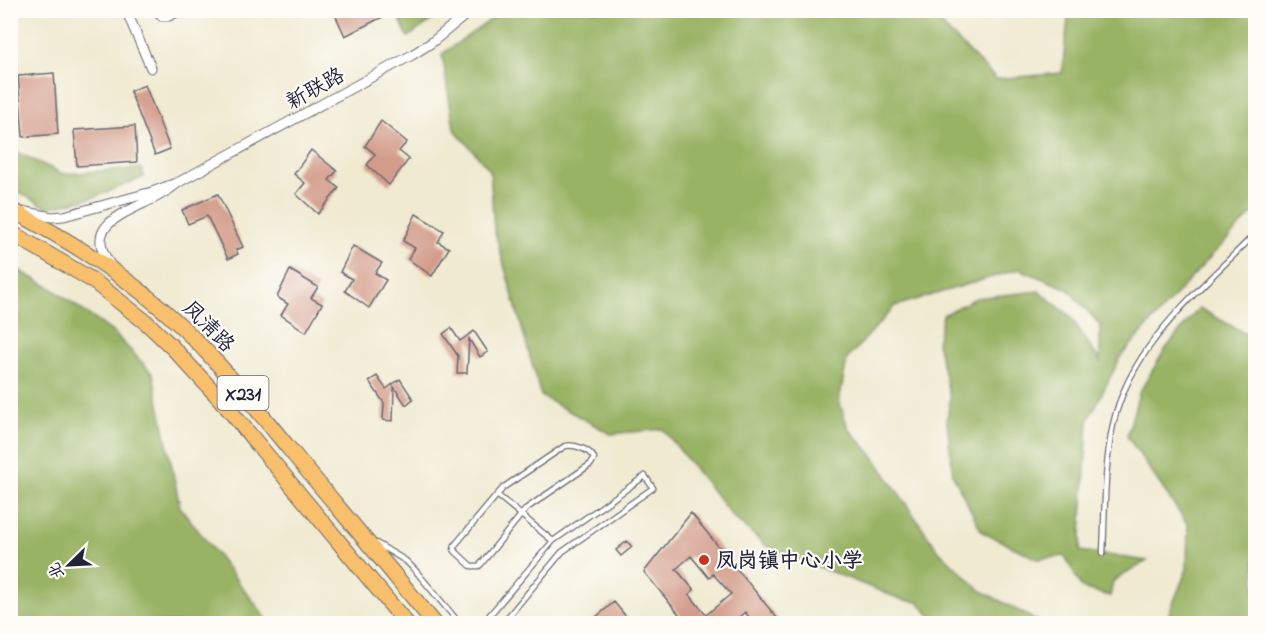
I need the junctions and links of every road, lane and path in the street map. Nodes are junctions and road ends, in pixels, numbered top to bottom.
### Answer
1 (126, 10) edge
2 (154, 10) edge
3 (185, 10) edge
4 (476, 10) edge
5 (463, 13) edge
6 (151, 68) dead end
7 (179, 182) junction
8 (11, 209) edge
9 (10, 232) edge
10 (1256, 233) edge
11 (117, 273) junction
12 (497, 495) junction
13 (521, 515) junction
14 (360, 533) junction
15 (553, 541) junction
16 (1103, 553) dead end
17 (351, 556) junction
18 (398, 624) edge
19 (407, 624) edge
20 (435, 624) edge
21 (460, 624) edge
22 (482, 624) edge
23 (502, 624) edge

1 - 6 street
2 - 3 lane
4 - 5 street, 新联路
5 - 7 street, 新联路
7 - 8 street, 新联路
7 - 11 street, 新联路
8 - 11 main road, 凤清路 / X231
9 - 17 main road, 凤清路 / X231
10 - 16 lane
11 - 14 main road, 凤清路 / X231
12 - 13 lane
12 - 13 lane
12 - 13 lane
13 - 15 lane
14 - 20 main road, 凤清路 / X231
14 - 21 lane
15 - 22 lane
15 - 23 lane
17 - 18 lane
17 - 19 main road, 凤清路 / X231

